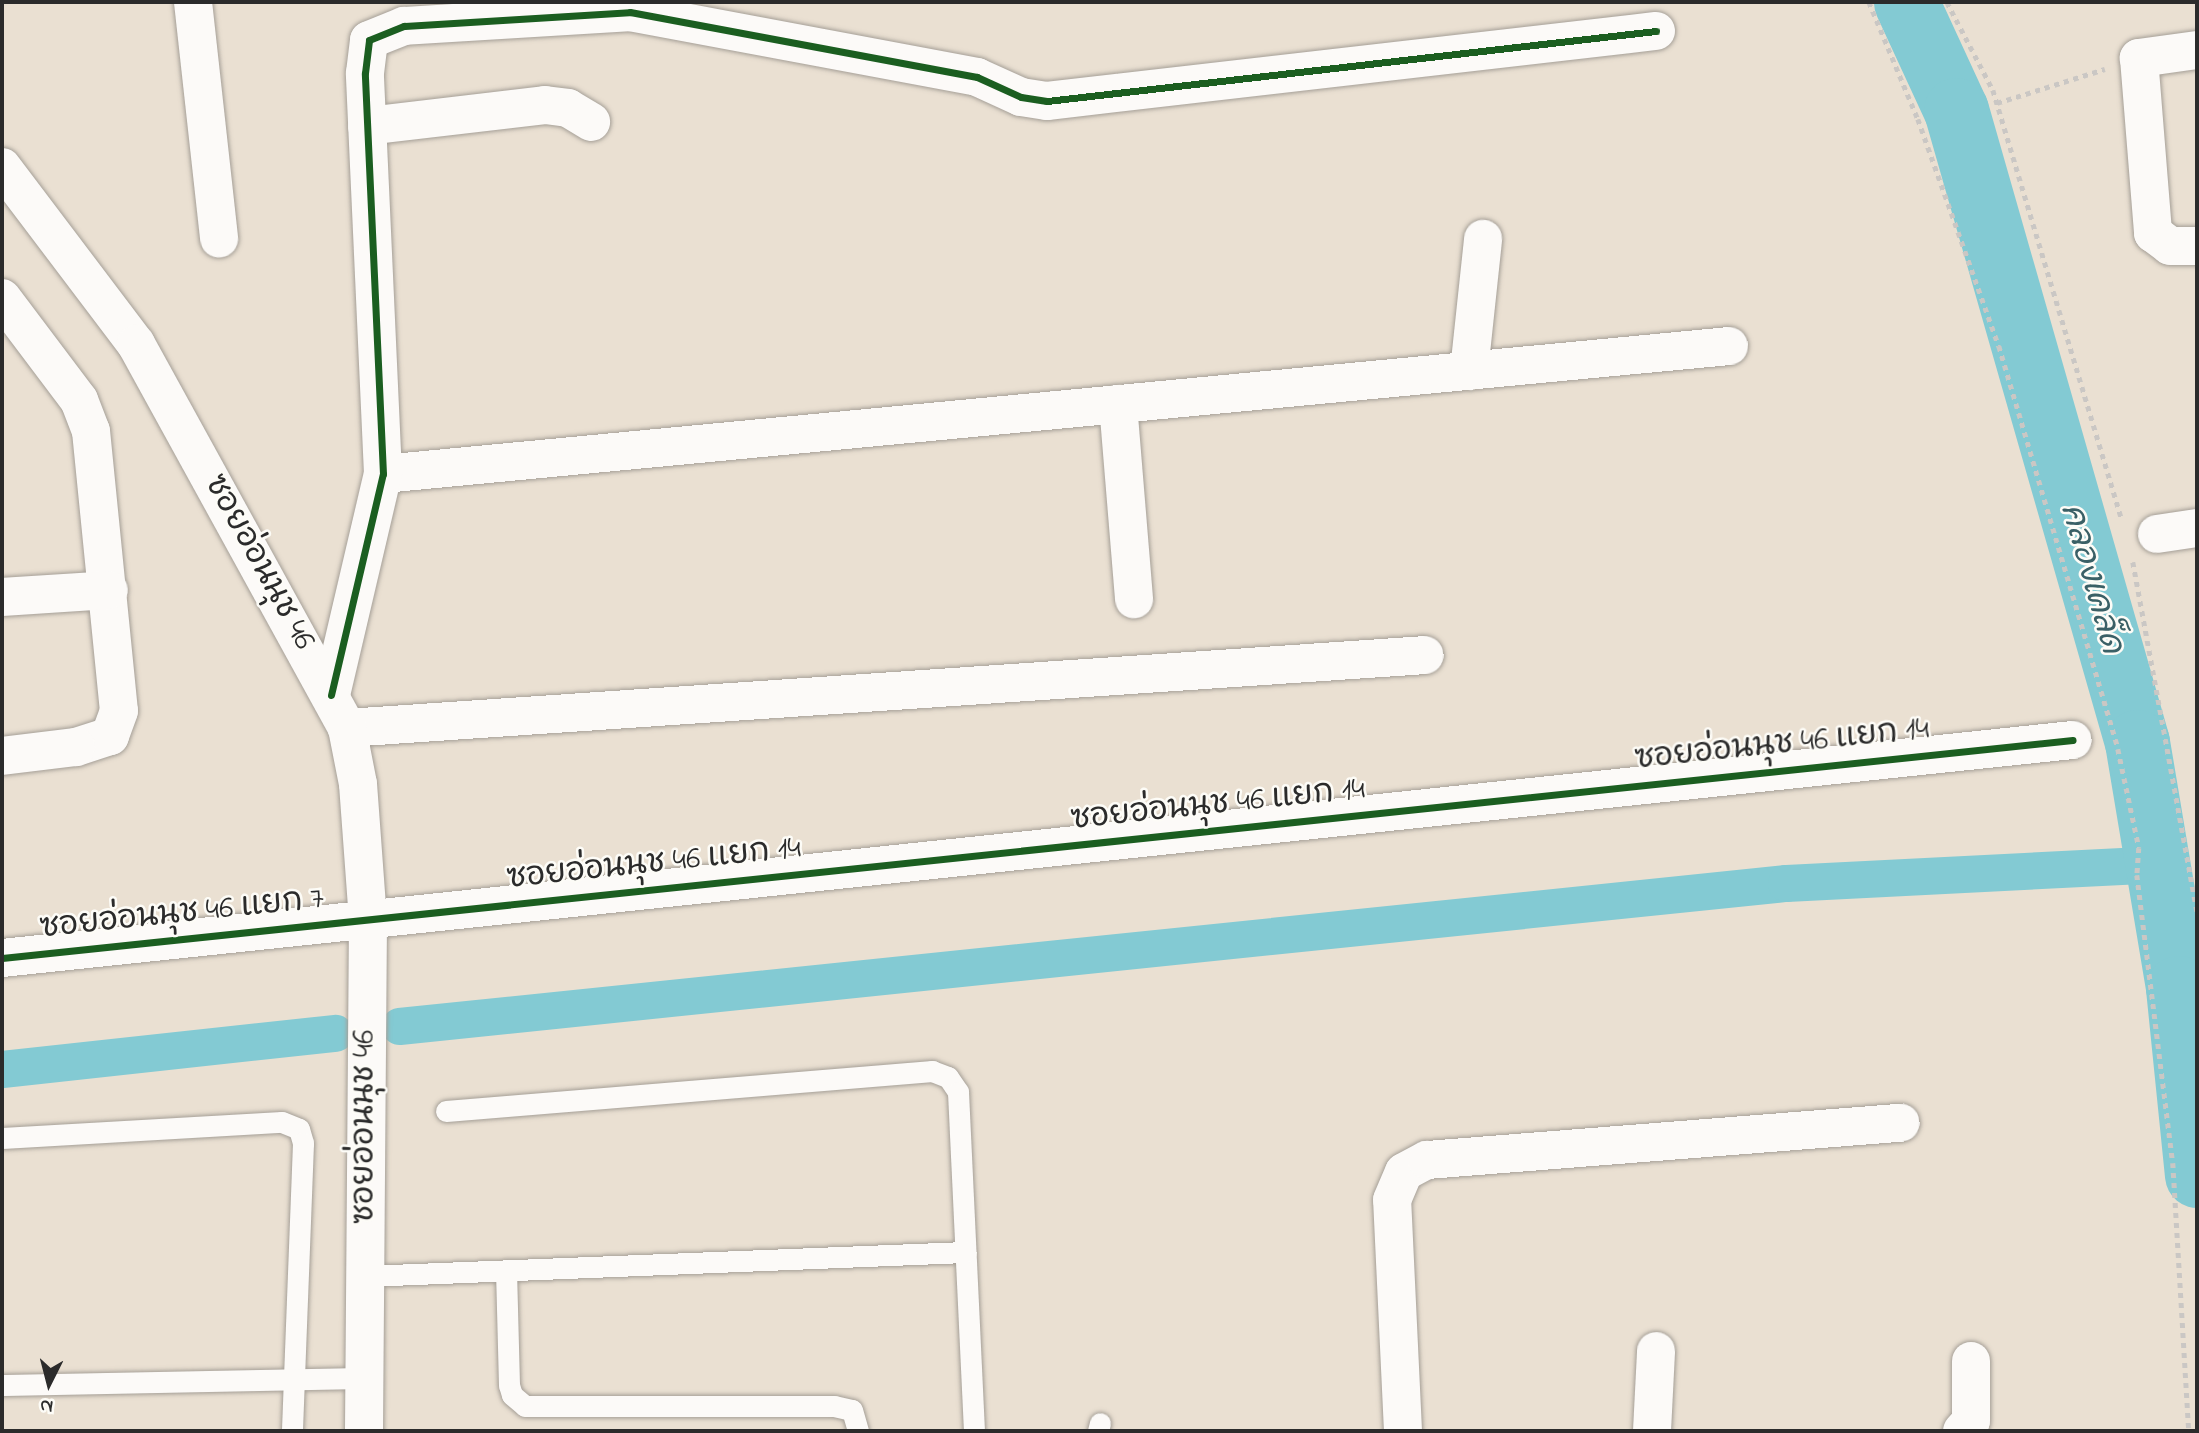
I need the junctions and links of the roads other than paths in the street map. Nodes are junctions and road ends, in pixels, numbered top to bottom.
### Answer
1 (193, 2) edge
2 (1657, 31) dead end
3 (2197, 50) edge
4 (591, 121) dead end
5 (367, 126) junction
6 (4, 175) edge
7 (219, 239) dead end
8 (1483, 239) dead end
9 (2197, 246) edge
10 (2, 299) edge
11 (1729, 346) dead end
12 (1469, 371) junction
13 (1118, 404) junction
14 (383, 474) junction
15 (2197, 528) edge
16 (2138, 539) road end
17 (108, 590) junction
18 (2, 597) edge
19 (1134, 599) dead end
20 (1425, 655) dead end
21 (339, 711) junction
22 (2073, 740) dead end
23 (2, 756) edge
24 (368, 920) junction
25 (2, 958) edge
26 (446, 1111) dead end
27 (1900, 1123) dead end
28 (2, 1138) edge
29 (966, 1252) junction
30 (506, 1270) junction
31 (365, 1276) junction
32 (1656, 1351) dead end
33 (1971, 1361) dead end
34 (364, 1378) junction
35 (291, 1379) junction
36 (2, 1385) edge
37 (292, 1431) edge
38 (364, 1431) edge
39 (858, 1431) edge
40 (974, 1431) edge
41 (1403, 1431) edge
42 (1652, 1431) edge
43 (1962, 1431) edge

1 - 7 street
2 - 5 street
3 - 9 street
4 - 5 street
5 - 14 street
6 - 21 street, ซอยอ่อนนุช 46
8 - 12 street
10 - 17 street
11 - 12 street
12 - 13 street
13 - 14 street
13 - 19 street
14 - 21 street
15 - 16 street
17 - 18 street
17 - 23 street
20 - 21 street
21 - 24 street, ซอยอ่อนนุช 46
22 - 24 street, ซอยอ่อนนุช 46 แยก 14
24 - 25 street, ซอยอ่อนนุช 46 แยก 7
24 - 31 street, ซอยอ่อนนุช 46
26 - 29 lane
27 - 41 street
28 - 35 lane
29 - 30 lane
29 - 40 lane
30 - 31 lane
30 - 39 lane
31 - 34 street, ซอยอ่อนนุช 46
32 - 42 street
33 - 43 street
34 - 35 lane
34 - 38 street, ซอยอ่อนนุช 46
35 - 36 lane
35 - 37 lane

